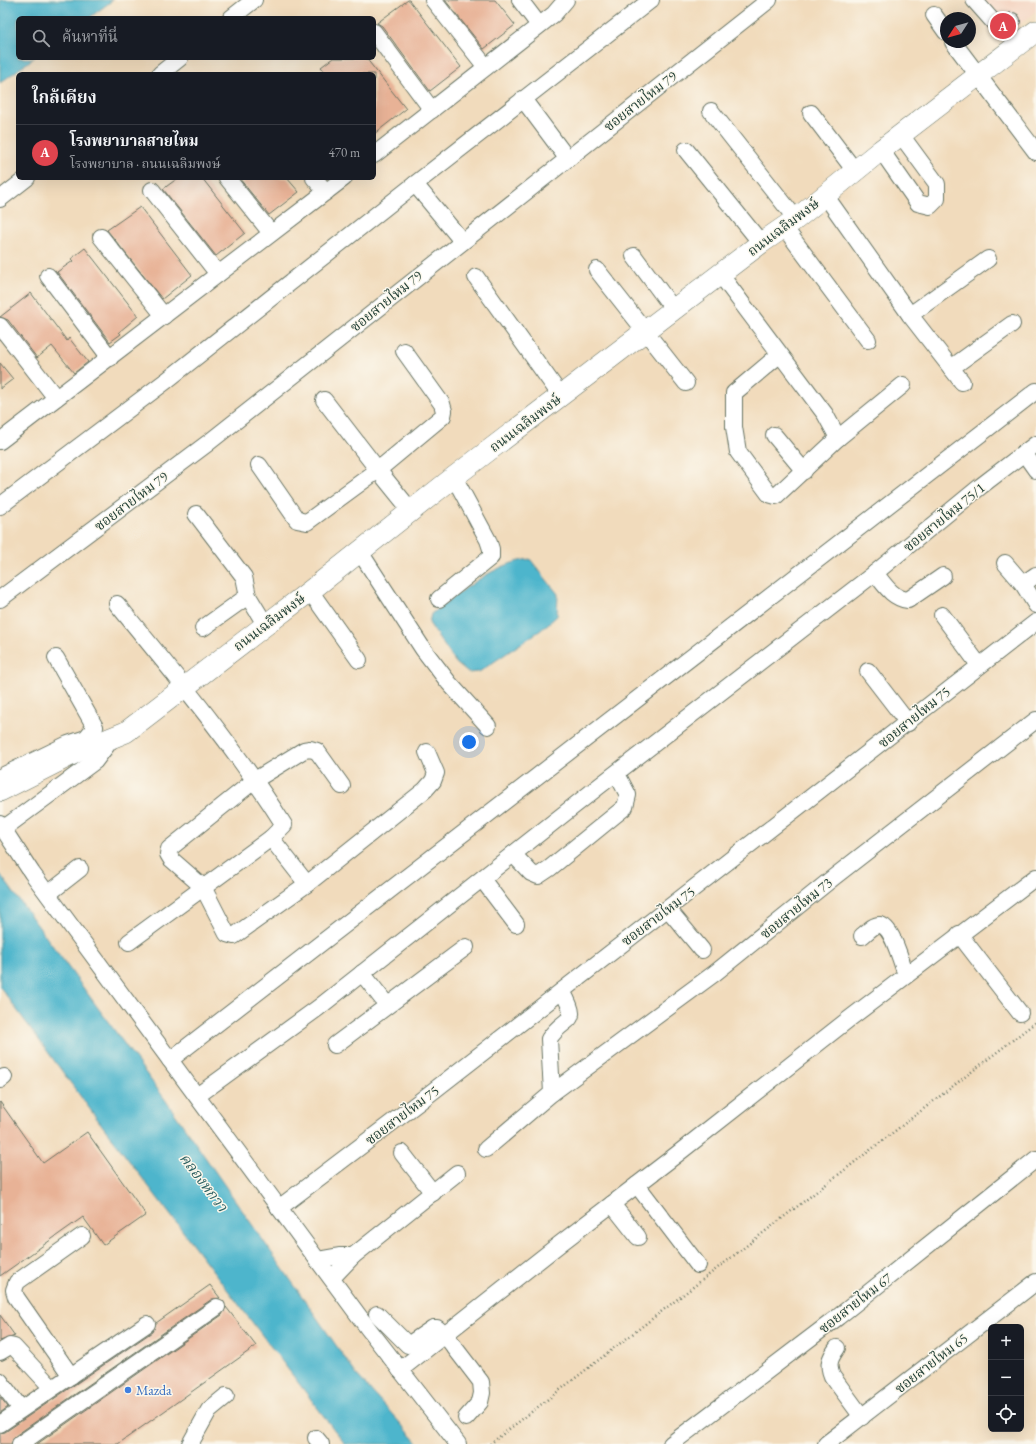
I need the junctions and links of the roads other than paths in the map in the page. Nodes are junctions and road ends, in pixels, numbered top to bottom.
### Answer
1 (254, 0) edge
2 (434, 0) edge
3 (520, 0) edge
4 (566, 0) edge
5 (651, 0) edge
6 (769, 0) edge
7 (974, 0) edge
8 (934, 15) dead end
9 (234, 16) edge
10 (1012, 21) dead end
11 (940, 24) edge
12 (539, 25) junction
13 (1036, 32) edge
14 (376, 35) edge
15 (958, 48) edge
16 (178, 60) edge
17 (486, 67) junction
18 (162, 72) edge
19 (978, 76) junction
20 (523, 99) junction
21 (432, 110) junction
22 (711, 111) dead end
23 (810, 113) dead end
24 (901, 135) junction
25 (376, 150) edge
26 (686, 150) dead end
27 (881, 150) junction
28 (1036, 152) edge
29 (567, 158) junction
30 (855, 171) junction
31 (24, 180) edge
32 (229, 180) edge
33 (316, 180) edge
34 (341, 180) edge
35 (415, 184) junction
36 (152, 190) dead end
37 (326, 192) junction
38 (826, 195) junction
39 (0, 199) edge
40 (790, 223) junction
41 (271, 233) junction
42 (101, 237) dead end
43 (462, 241) junction
44 (760, 243) junction
45 (634, 256) dead end
46 (988, 259) dead end
47 (597, 270) dead end
48 (218, 274) junction
49 (720, 274) junction
50 (48, 276) dead end
51 (476, 277) dead end
52 (674, 310) junction
53 (910, 315) junction
54 (164, 316) junction
55 (1012, 324) dead end
56 (0, 326) edge
57 (647, 331) junction
58 (868, 340) dead end
59 (404, 351) dead end
60 (780, 355) junction
61 (110, 358) junction
62 (951, 368) junction
63 (962, 382) dead end
64 (686, 383) dead end
65 (903, 385) dead end
66 (1036, 391) edge
67 (561, 396) junction
68 (56, 398) junction
69 (324, 400) dead end
70 (774, 435) dead end
71 (1, 438) edge
72 (838, 438) junction
73 (1030, 449) edge
74 (259, 465) dead end
75 (378, 470) junction
76 (1036, 470) edge
77 (804, 471) junction
78 (454, 477) junction
79 (0, 506) edge
80 (412, 512) junction
81 (196, 514) dead end
82 (360, 552) junction
83 (1005, 563) dead end
84 (875, 573) junction
85 (1036, 575) edge
86 (943, 576) dead end
87 (1023, 584) junction
88 (310, 591) junction
89 (248, 596) junction
90 (0, 599) edge
91 (439, 599) dead end
92 (117, 604) dead end
93 (1036, 605) edge
94 (942, 615) dead end
95 (1036, 622) edge
96 (265, 624) junction
97 (203, 628) dead end
98 (56, 658) dead end
99 (359, 660) dead end
100 (979, 665) junction
101 (868, 671) dead end
102 (185, 687) junction
103 (1036, 720) edge
104 (908, 723) junction
105 (488, 726) dead end
106 (120, 735) junction
107 (86, 738) junction
108 (426, 752) dead end
109 (617, 774) junction
110 (0, 777) edge
111 (256, 780) junction
112 (342, 786) dead end
113 (0, 791) edge
114 (2, 826) edge
115 (271, 838) junction
116 (513, 854) junction
117 (80, 869) dead end
118 (1036, 877) edge
119 (482, 879) junction
120 (307, 884) junction
121 (203, 887) junction
122 (48, 894) junction
123 (668, 909) junction
124 (516, 924) dead end
125 (959, 934) junction
126 (862, 936) dead end
127 (129, 942) dead end
128 (466, 947) dead end
129 (702, 950) dead end
130 (362, 973) junction
131 (906, 974) junction
132 (562, 991) junction
133 (387, 1005) junction
134 (1020, 1013) dead end
135 (335, 1045) dead end
136 (170, 1060) junction
137 (552, 1093) junction
138 (197, 1096) junction
139 (486, 1149) dead end
140 (402, 1153) dead end
141 (1036, 1160) edge
142 (457, 1173) dead end
143 (637, 1185) junction
144 (432, 1193) junction
145 (612, 1204) junction
146 (279, 1208) junction
147 (82, 1236) dead end
148 (638, 1237) dead end
149 (353, 1256) junction
150 (317, 1260) junction
151 (698, 1265) dead end
152 (332, 1278) junction
153 (1036, 1282) edge
154 (217, 1307) dead end
155 (377, 1314) dead end
156 (147, 1324) dead end
157 (445, 1335) junction
158 (838, 1348) dead end
159 (0, 1352) edge
160 (400, 1370) junction
161 (71, 1376) junction
162 (0, 1381) edge
163 (52, 1388) junction
164 (226, 1396) dead end
165 (21, 1409) junction
166 (862, 1416) junction
167 (466, 1418) dead end
168 (0, 1424) edge
169 (20, 1444) edge
170 (190, 1444) edge
171 (458, 1444) edge
172 (671, 1444) edge
173 (826, 1444) edge

1 - 9 street
2 - 17 street
3 - 12 street
4 - 12 street
5 - 20 street
6 - 29 street, ซอยสายไหม 79
7 - 10 street
8 - 11 street
12 - 17 street
13 - 19 main road, ถนนเฉลิมพงษ์
14 - 21 street
15 - 19 street
16 - 18 street
17 - 21 street
19 - 24 main road, ถนนเฉลิมพงษ์
19 - 28 street
20 - 29 street
20 - 35 street
21 - 25 street
22 - 40 street
23 - 30 street
24 - 27 main road, ถนนเฉลิมพงษ์
24 - 27 street
26 - 44 street
27 - 30 main road, ถนนเฉลิมพงษ์
29 - 43 street, ซอยสายไหม 79
30 - 38 main road, ถนนเฉลิมพงษ์
31 - 39 street
32 - 41 street
33 - 37 street
34 - 37 street
35 - 43 street
35 - 79 street
36 - 48 street
37 - 41 street
38 - 40 main road, ถนนเฉลิมพงษ์
38 - 53 street
40 - 44 main road, ถนนเฉลิมพงษ์
40 - 58 street
41 - 48 street
42 - 54 street
43 - 90 street, ซอยสายไหม 79
44 - 49 main road, ถนนเฉลิมพงษ์
45 - 52 street
46 - 53 street
47 - 57 street
48 - 54 street
49 - 52 main road, ถนนเฉลิมพงษ์
49 - 60 street
50 - 61 street
51 - 67 street
52 - 57 main road, ถนนเฉลิมพงษ์
53 - 62 street
54 - 61 street
55 - 62 street
56 - 68 street
57 - 64 street
57 - 67 main road, ถนนเฉลิมพงษ์
59 - 75 street
60 - 72 street
60 - 77 street
61 - 68 street
62 - 63 street
65 - 72 street
66 - 136 street
67 - 78 main road, ถนนเฉลิมพงษ์
68 - 71 street
69 - 75 street
70 - 77 street
72 - 77 street
73 - 76 street
73 - 84 street, ซอยสายไหม 75/1
74 - 75 street
75 - 80 street
78 - 80 main road, ถนนเฉลิมพงษ์
78 - 91 street
80 - 82 main road, ถนนเฉลิมพงษ์
81 - 89 street
82 - 88 main road, ถนนเฉลิมพงษ์
82 - 105 street
83 - 87 street
84 - 86 street
84 - 109 street, ซอยสายไหม 75/1
85 - 87 street
87 - 93 street
88 - 96 main road, ถนนเฉลิมพงษ์
88 - 99 street
89 - 96 street
89 - 97 street
92 - 102 street
94 - 100 street
95 - 100 street, ซอยสายไหม 75
96 - 102 main road, ถนนเฉลิมพงษ์
98 - 107 street
100 - 104 street, ซอยสายไหม 75
101 - 104 street
102 - 106 main road, ถนนเฉลิมพงษ์
102 - 111 street
103 - 137 street, ซอยสายไหม 73
104 - 123 street, ซอยสายไหม 75
106 - 107 street
106 - 113 main road, ถนนเฉลิมพงษ์
106 - 114 street
107 - 110 street
108 - 120 street
109 - 116 street, ซอยสายไหม 75/1
109 - 116 street
111 - 112 street
111 - 115 street
111 - 121 street
114 - 122 street
115 - 120 street
115 - 121 street
116 - 119 street, ซอยสายไหม 75/1
117 - 122 street
118 - 125 street
119 - 124 street
119 - 130 street, ซอยสายไหม 75/1
120 - 121 street
121 - 127 street
122 - 136 street
123 - 129 street
123 - 132 street, ซอยสายไหม 75
125 - 131 street
125 - 134 street
126 - 131 street
128 - 133 street
130 - 133 street
130 - 138 street, ซอยสายไหม 75/1
131 - 143 street
132 - 137 street
132 - 146 street, ซอยสายไหม 75
133 - 135 street
136 - 138 street
137 - 139 street, ซอยสายไหม 73
138 - 146 street
140 - 144 street
141 - 172 street, ซอยสายไหม 67
142 - 144 street
143 - 145 street
143 - 151 street
144 - 149 street
145 - 148 street
145 - 157 street
146 - 150 street
147 - 161 street
149 - 150 street
149 - 152 street
150 - 152 street
152 - 160 street
153 - 166 street, ซอยสายไหม 65
154 - 169 street
155 - 157 street
156 - 161 street
157 - 160 street
157 - 167 street
158 - 166 street
159 - 163 street
160 - 171 street
161 - 163 street
162 - 165 street
163 - 165 street
164 - 170 street
165 - 168 street
166 - 173 street, ซอยสายไหม 65

